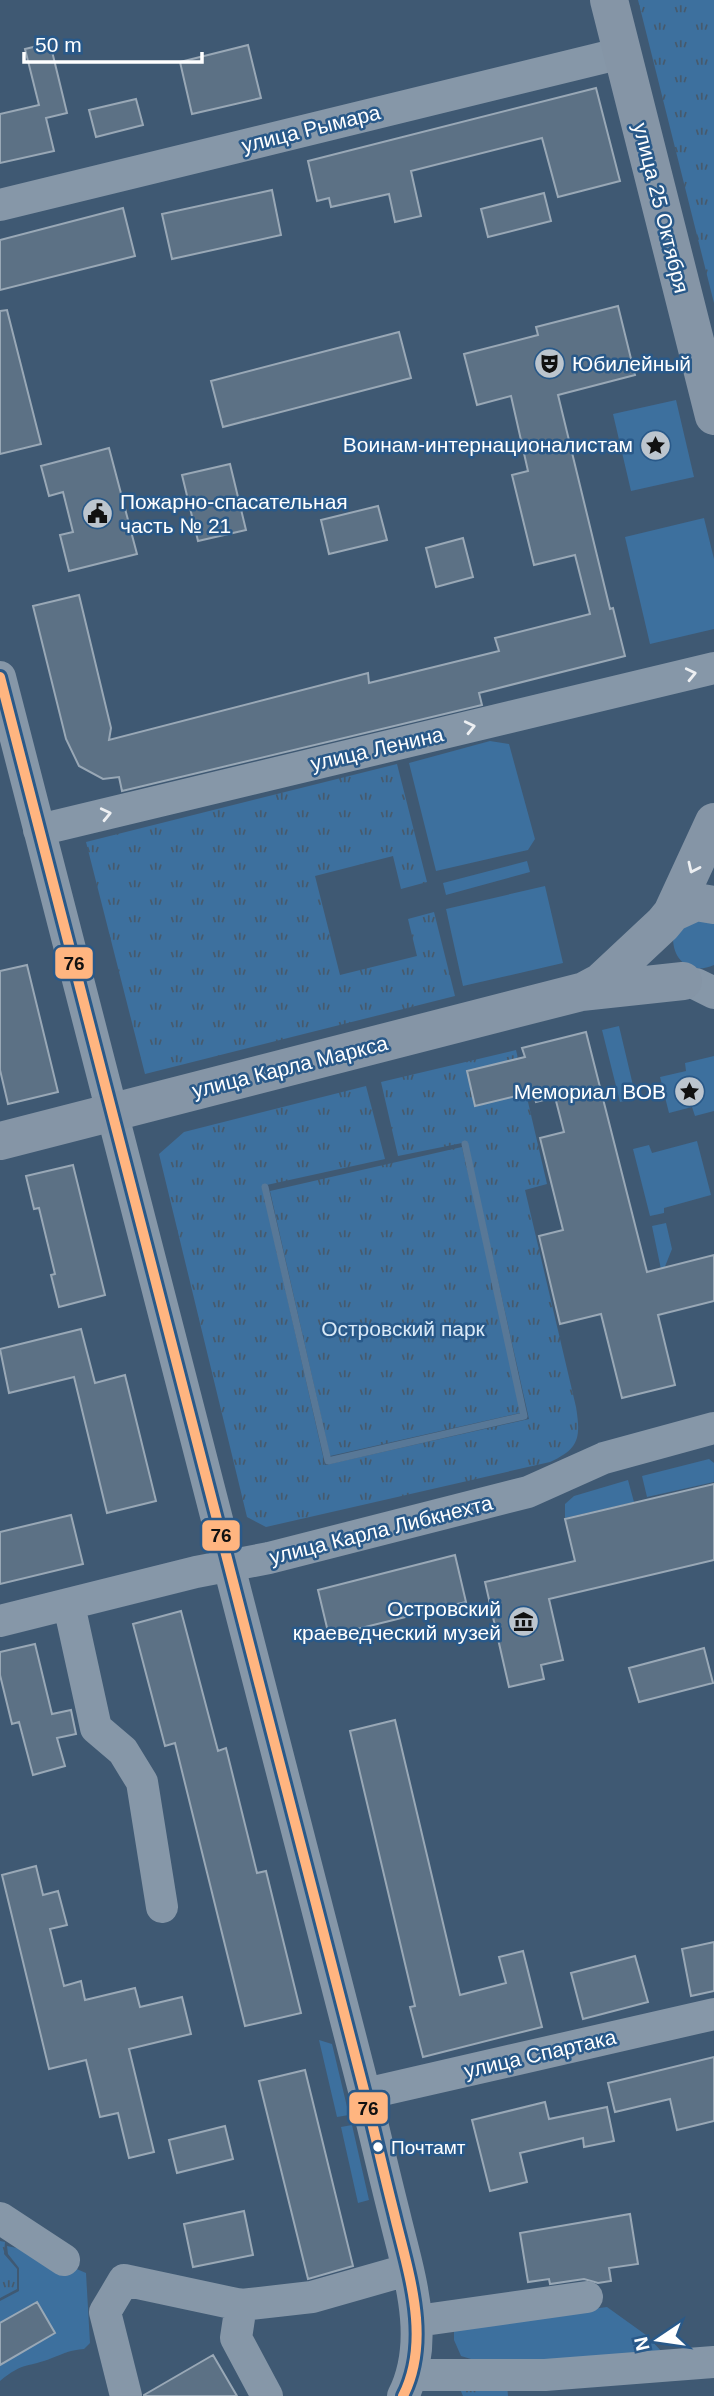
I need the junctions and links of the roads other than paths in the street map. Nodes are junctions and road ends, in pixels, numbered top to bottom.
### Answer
1 (609, 0) edge
2 (622, 53) junction
3 (0, 205) edge
4 (714, 416) edge
5 (714, 668) edge
6 (0, 678) edge
7 (714, 822) edge
8 (40, 830) junction
9 (714, 905) edge
10 (668, 918) junction
11 (702, 985) edge
12 (581, 992) junction
13 (111, 1113) junction
14 (0, 1141) edge
15 (714, 1428) edge
16 (229, 1566) junction
17 (69, 1605) junction
18 (0, 1621) edge
19 (162, 1907) dead end
20 (714, 2014) edge
21 (365, 2094) junction
22 (0, 2218) edge
23 (64, 2260) dead end
24 (407, 2270) junction
25 (587, 2297) dead end
26 (242, 2305) junction
27 (417, 2321) junction
28 (714, 2362) edge
29 (408, 2385) edge
30 (552, 2385) edge
31 (126, 2396) edge
32 (267, 2396) edge

1 - 2 main road, улица 25 Октября
2 - 3 street, улица Рымара
2 - 4 main road, улица 25 Октября
8 -> 5 street, улица Ленина
6 - 8 street
7 -> 10 main road
8 - 13 street
9 - 10 main road
10 - 11 main road
10 - 12 main road
11 - 12 main road
12 - 13 main road, улица Карла Маркса
13 - 14 main road, улица Карла Маркса
13 - 16 street
15 - 16 street, улица Карла Либкнехта
16 - 17 street, улица Карла Либкнехта
16 - 21 street
17 - 18 street, улица Карла Либкнехта
17 - 19 street
20 - 21 street, улица Спартака
21 - 24 street
22 - 23 street
24 - 26 street
24 - 27 street
25 - 27 street
26 - 31 street
26 - 32 street
27 - 29 street
28 - 30 street
29 - 30 street

